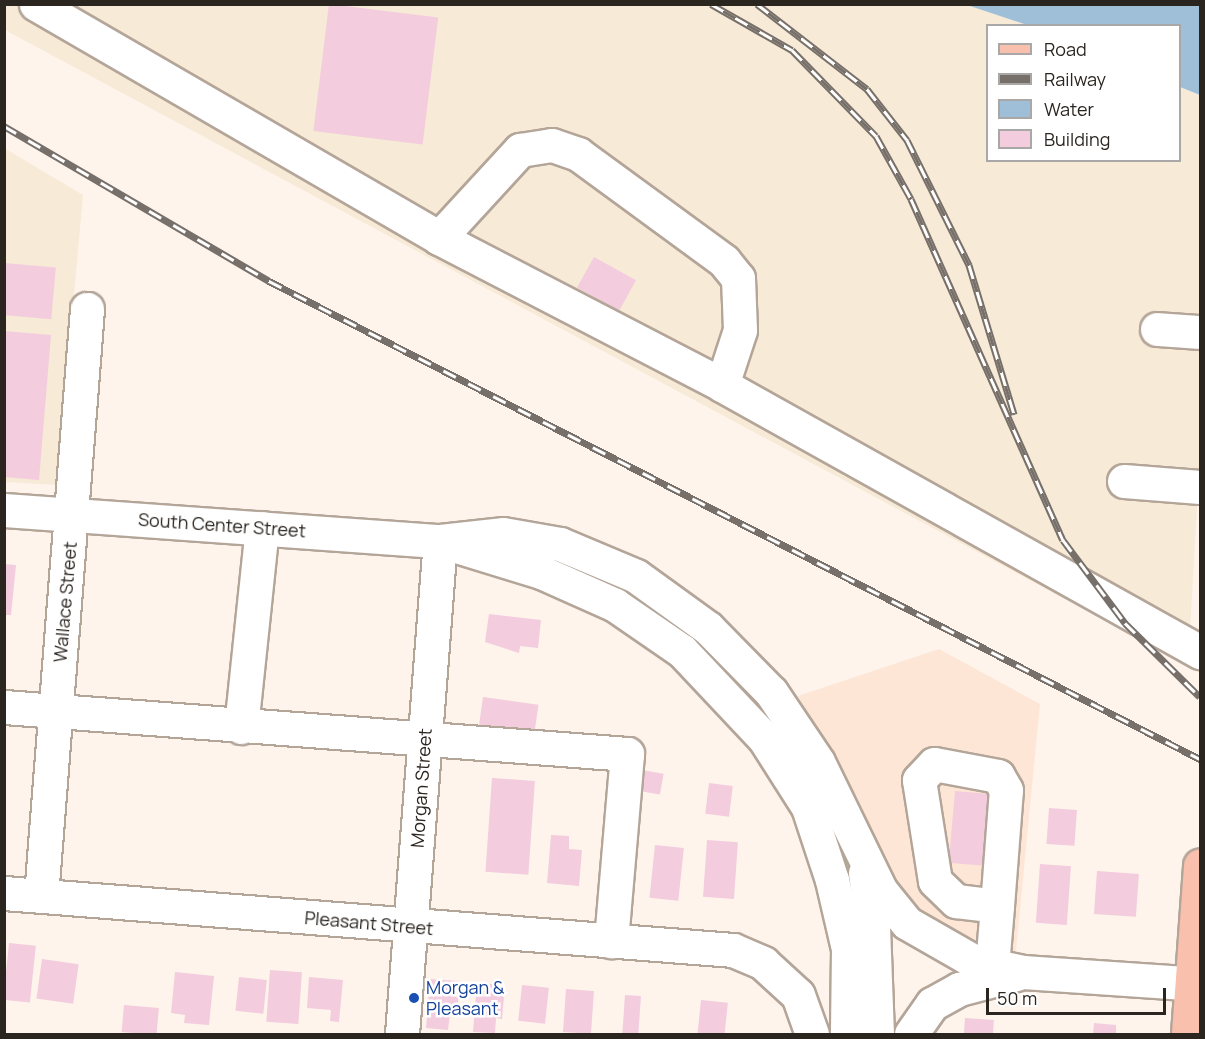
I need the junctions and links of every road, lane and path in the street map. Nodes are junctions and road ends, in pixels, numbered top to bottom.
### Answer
1 (36, 4) edge
2 (439, 238) junction
3 (87, 309) dead end
4 (1157, 328) dead end
5 (1200, 332) edge
6 (722, 385) junction
7 (1124, 481) dead end
8 (1200, 487) edge
9 (4, 510) edge
10 (72, 515) junction
11 (262, 528) junction
12 (440, 541) junction
13 (1200, 652) edge
14 (4, 707) edge
15 (56, 711) junction
16 (241, 727) junction
17 (424, 742) junction
18 (862, 854) junction
19 (1200, 865) edge
20 (4, 892) edge
21 (40, 896) junction
22 (997, 906) dead end
23 (410, 927) junction
24 (611, 941) junction
25 (992, 966) junction
26 (1023, 972) junction
27 (1196, 984) edge
28 (402, 1035) edge
29 (812, 1035) edge
30 (847, 1035) edge
31 (877, 1035) edge
32 (911, 1035) edge
33 (1188, 1035) edge

1 - 2 street
2 - 6 street
2 - 6 street
3 - 10 street, Wallace Street
4 - 5 street
6 - 13 street
7 - 8 street
9 - 10 street, South Center Street
10 - 11 street, South Center Street
10 - 15 street, Wallace Street
11 - 12 street, South Center Street
11 - 16 street
12 - 17 street, Morgan Street
12 - 18 street
12 - 30 street
14 - 15 street
15 - 16 street
15 - 21 street, Wallace Street
16 - 17 street
17 - 23 street, Morgan Street
17 - 24 street
18 - 25 street
18 - 31 street
19 - 27 main road
20 - 21 street, Pleasant Street
21 - 23 street, Pleasant Street
22 - 25 street
23 - 24 street, Pleasant Street
23 - 28 street, Morgan Street
24 - 29 street, Pleasant Street
25 - 26 street
26 - 27 street
26 - 32 street
27 - 33 main road

